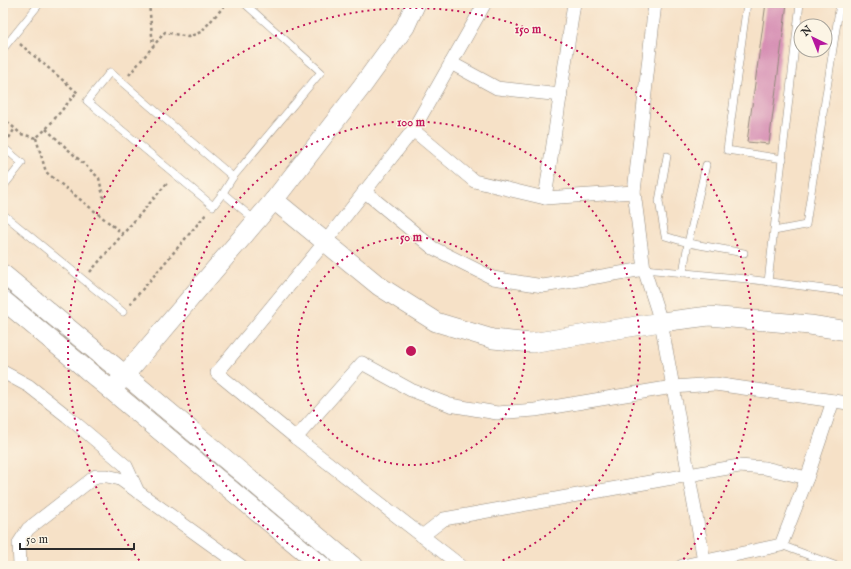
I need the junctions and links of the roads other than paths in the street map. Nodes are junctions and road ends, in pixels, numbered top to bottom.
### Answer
1 (40, 3) edge
2 (244, 3) edge
3 (416, 3) edge
4 (485, 3) edge
5 (574, 3) edge
6 (655, 3) edge
7 (747, 3) edge
8 (800, 3) edge
9 (840, 3) edge
10 (3, 49) edge
11 (451, 63) junction
12 (561, 95) junction
13 (413, 130) junction
14 (3, 147) edge
15 (667, 156) dead end
16 (782, 159) junction
17 (706, 165) dead end
18 (233, 178) junction
19 (3, 187) edge
20 (364, 191) junction
21 (634, 192) junction
22 (224, 193) junction
23 (545, 198) junction
24 (274, 200) junction
25 (3, 214) edge
26 (256, 221) junction
27 (774, 231) junction
28 (325, 242) junction
29 (688, 243) junction
30 (744, 253) dead end
31 (644, 269) junction
32 (684, 273) junction
33 (3, 274) edge
34 (768, 282) junction
35 (848, 292) edge
36 (3, 300) edge
37 (123, 312) road end
38 (661, 322) junction
39 (848, 331) edge
40 (3, 372) edge
41 (125, 375) junction
42 (673, 387) junction
43 (112, 390) junction
44 (833, 401) junction
45 (848, 403) edge
46 (296, 438) junction
47 (689, 475) junction
48 (806, 478) junction
49 (138, 494) junction
50 (422, 536) junction
51 (782, 545) junction
52 (705, 564) edge
53 (20, 566) edge
54 (240, 566) edge
55 (322, 566) edge
56 (353, 566) edge
57 (461, 566) edge
58 (682, 566) edge
59 (837, 566) edge

1 - 10 lane
2 - 18 lane
3 - 24 street
4 - 11 street
5 - 12 street
6 - 21 street
7 - 16 lane
8 - 16 lane
9 - 27 lane
11 - 12 street
11 - 13 street
12 - 23 street
13 - 20 street
13 - 23 street
14 - 19 lane
15 - 29 lane
16 - 27 lane
17 - 29 lane
18 - 22 lane
18 - 22 lane
20 - 28 street
20 - 31 street
21 - 23 street
21 - 31 street
22 - 26 lane
24 - 26 street
24 - 28 street
25 - 37 lane
26 - 41 street
27 - 34 lane
28 - 38 street
28 - 46 street
29 - 30 lane
29 - 32 lane
31 - 32 lane
31 - 38 street
32 - 34 lane
33 - 41 street
34 - 35 lane
36 - 43 street
38 - 39 street
38 - 42 street
40 - 49 street
41 - 43 street
41 - 56 street
42 - 44 street
42 - 46 street
42 - 47 street
43 - 55 street
44 - 45 street
44 - 48 street
46 - 50 street
47 - 48 street
47 - 50 street
47 - 52 street
48 - 51 street
49 - 53 street
49 - 54 street
50 - 57 street
51 - 52 street
51 - 59 lane
52 - 58 street

